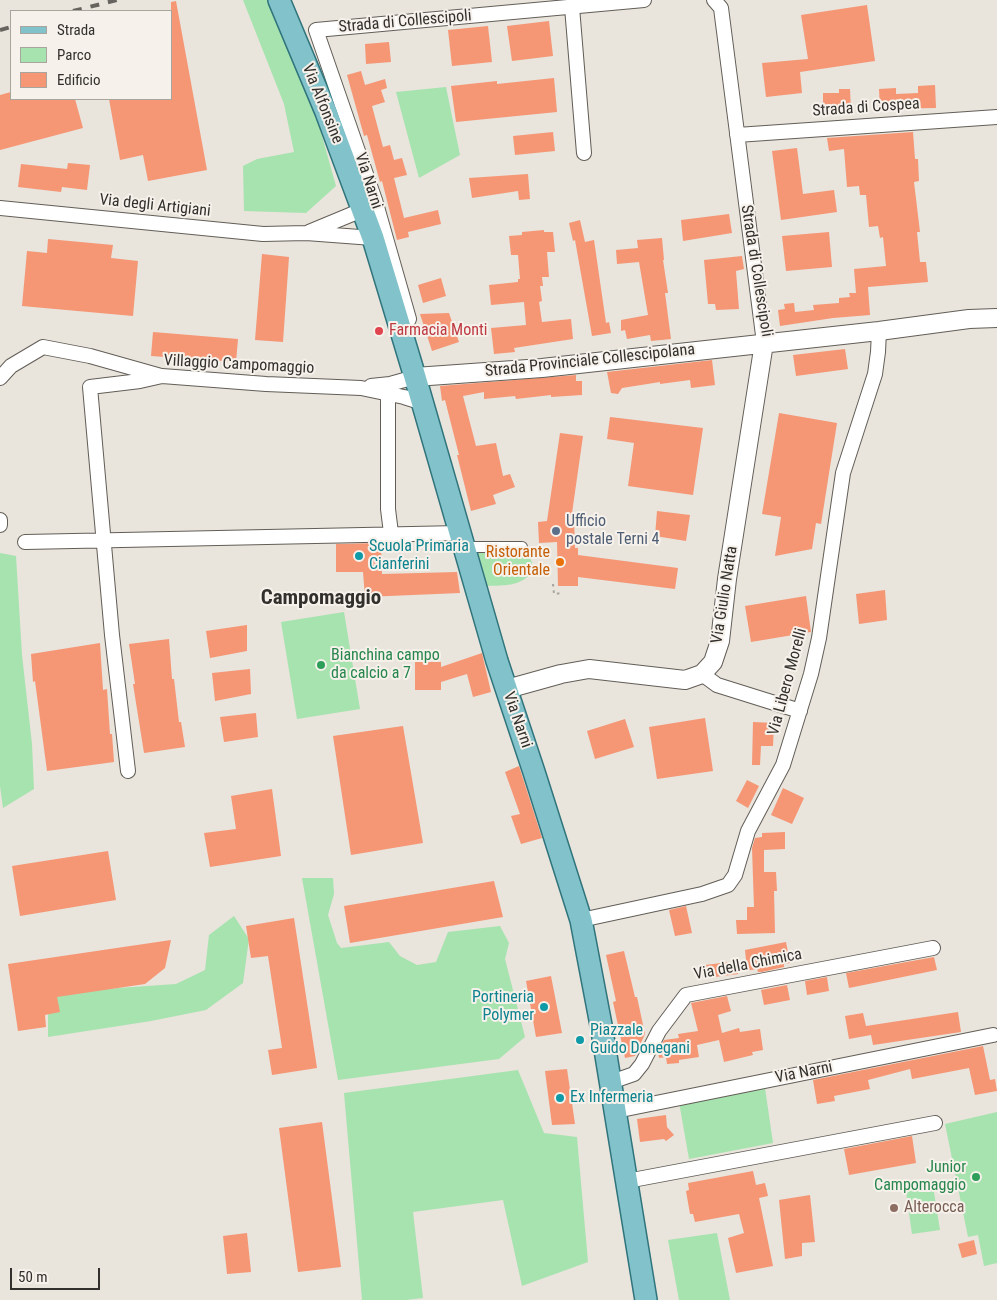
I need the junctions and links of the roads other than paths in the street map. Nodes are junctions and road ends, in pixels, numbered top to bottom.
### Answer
1 (279, 0) edge
2 (644, 0) edge
3 (714, 0) edge
4 (572, 6) junction
5 (316, 30) joint
6 (997, 117) edge
7 (736, 135) junction
8 (584, 153) dead end
9 (0, 208) edge
10 (362, 210) junction
11 (306, 233) junction
12 (373, 238) junction
13 (997, 318) edge
14 (878, 331) junction
15 (401, 333) junction
16 (764, 343) junction
17 (162, 376) junction
18 (415, 377) junction
19 (0, 378) edge
20 (361, 388) junction
21 (388, 394) junction
22 (423, 404) junction
23 (0, 520) edge
24 (0, 525) edge
25 (391, 533) junction
26 (104, 540) junction
27 (463, 540) junction
28 (25, 542) dead end
29 (522, 547) dead end
30 (702, 674) junction
31 (507, 689) junction
32 (800, 711) junction
33 (128, 771) dead end
34 (581, 920) junction
35 (933, 948) dead end
36 (993, 1035) dead end
37 (611, 1082) junction
38 (616, 1111) junction
39 (935, 1123) dead end
40 (627, 1181) junction
41 (646, 1300) edge

1 - 10 main road, Via Alfonsine
2 - 4 street, Strada di Collescipoli
3 - 7 street, Strada di Collescipoli
4 - 5 street, Strada di Collescipoli
4 - 8 street
5 - 15 street, Via Narni
6 - 7 street, Strada di Cospea
7 - 16 street, Strada di Collescipoli
9 - 11 street, Via degli Artigiani
10 - 11 street, Via degli Artigiani
10 - 12 main road, Via Narni
11 - 12 street, Via degli Artigiani
12 - 15 main road, Via Narni
13 - 14 street, Strada di Collescipoli
14 - 16 street, Strada di Collescipoli
14 - 32 street, Via Libero Morelli
15 - 18 main road, Via Narni
16 - 18 street, Strada Provinciale Collescipolana
16 - 30 street, Via Giulio Natta
17 - 19 street
17 - 20 street, Villaggio Campomaggio
17 - 26 street, Villaggio Campomaggio
18 - 20 street, Villaggio Campomaggio
18 - 22 main road, Via Narni
20 - 21 street, Villaggio Campomaggio
21 - 22 street, Villaggio Campomaggio
21 - 25 street
22 - 27 main road, Via Narni
23 - 24 street
25 - 26 street
25 - 27 street
26 - 28 street
26 - 33 street, Villaggio Campomaggio
27 - 29 street
27 - 31 main road, Via Narni
30 - 31 street
30 - 32 street
31 - 34 main road, Via Narni
32 - 34 street, Via Libero Morelli
34 - 37 main road, Via Narni
35 - 37 street, Via della Chimica
36 - 38 street, Via Narni
37 - 38 main road, Via Narni
38 - 40 main road, Via Narni
39 - 40 street
40 - 41 main road, Via Narni

